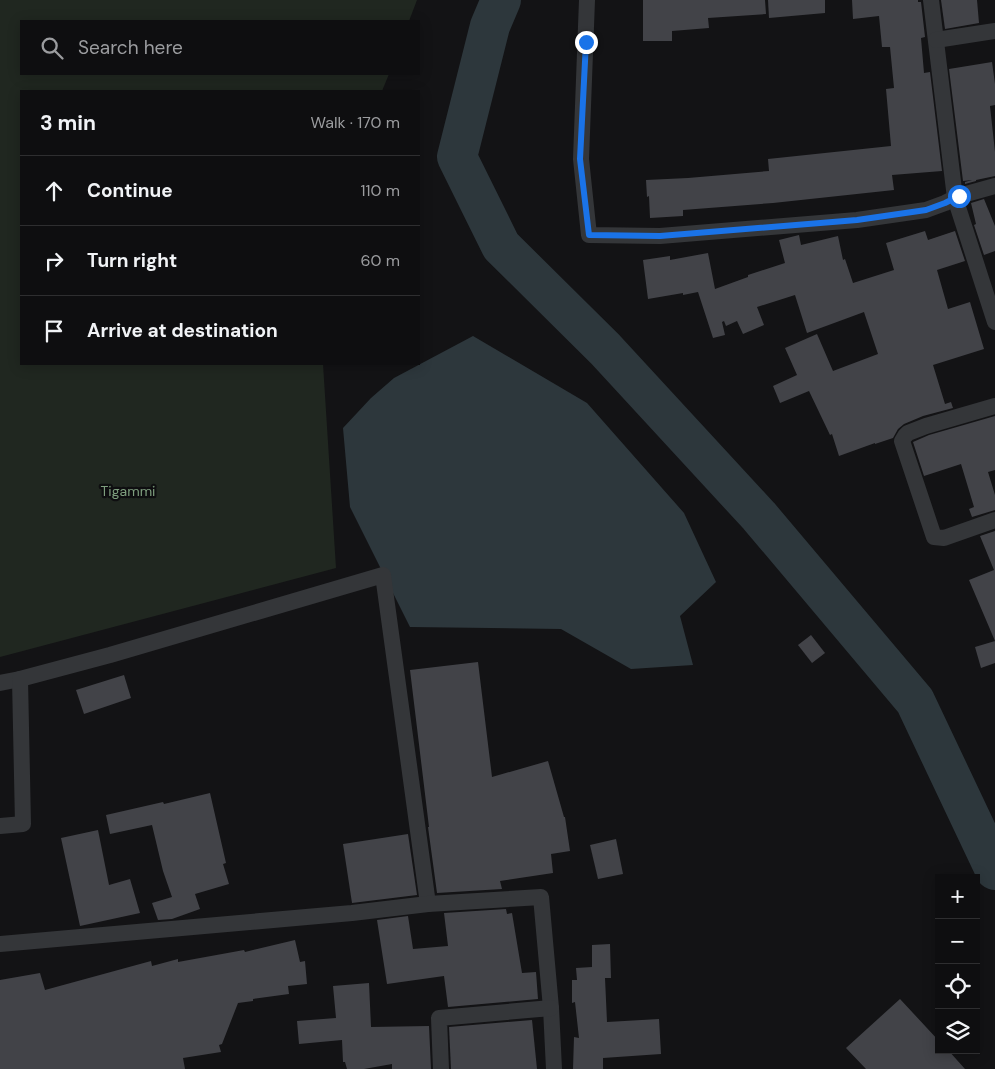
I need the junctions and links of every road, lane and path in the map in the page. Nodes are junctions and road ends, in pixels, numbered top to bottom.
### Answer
1 (587, 0) edge
2 (931, 0) edge
3 (995, 31) edge
4 (936, 40) junction
5 (995, 186) edge
6 (954, 198) junction
7 (995, 322) edge
8 (995, 406) edge
9 (995, 520) edge
10 (20, 679) junction
11 (0, 683) edge
12 (0, 826) edge
13 (428, 904) junction
14 (0, 944) edge
15 (551, 1008) junction
16 (442, 1069) edge
17 (554, 1069) edge

1 - 6 street
2 - 4 street
3 - 4 street
4 - 6 street
5 - 6 street
6 - 7 street
8 - 9 street
10 - 11 street
10 - 12 street
10 - 13 street
13 - 14 street
13 - 15 street
15 - 16 street
15 - 17 street

